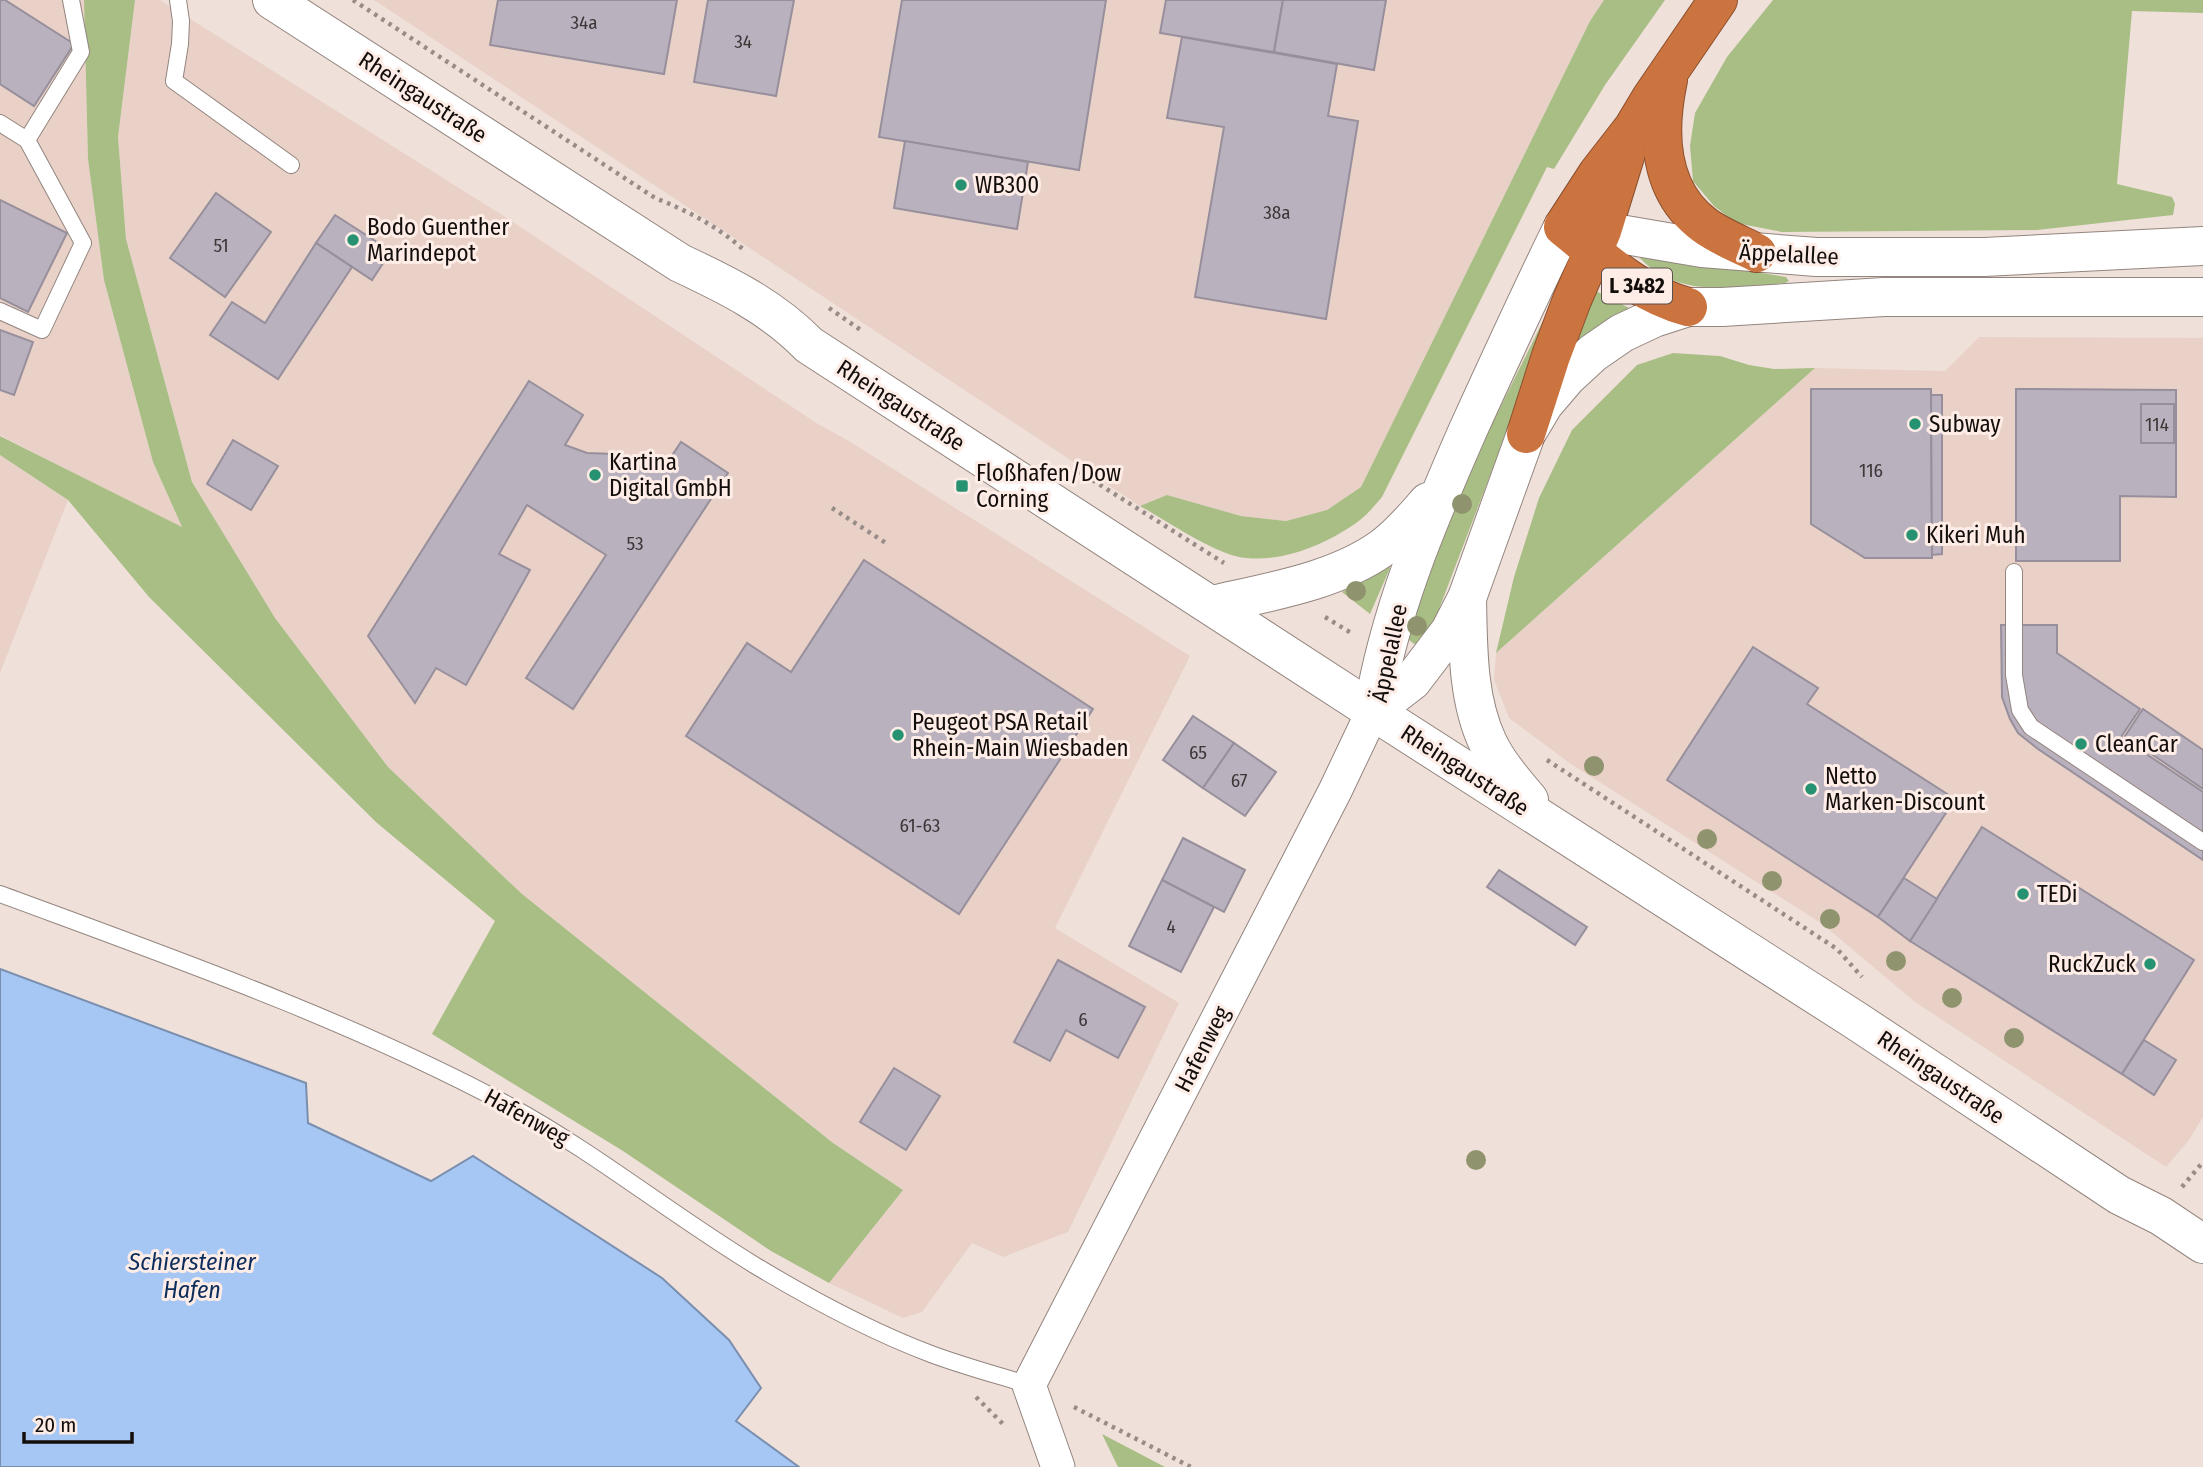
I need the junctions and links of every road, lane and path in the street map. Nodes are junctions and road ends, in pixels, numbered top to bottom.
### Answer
1 (71, 0) edge
2 (178, 0) edge
3 (272, 0) edge
4 (1718, 0) edge
5 (308, 11) edge
6 (1670, 68) junction
7 (0, 123) edge
8 (1633, 128) junction
9 (27, 140) junction
10 (291, 165) dead end
11 (1563, 228) junction
12 (1598, 241) junction
13 (2203, 246) edge
14 (1757, 253) junction
15 (2203, 297) edge
16 (1688, 307) junction
17 (0, 311) edge
18 (1526, 434) junction
19 (1444, 484) junction
20 (832, 508) dead end
21 (889, 545) dead end
22 (2014, 572) dead end
23 (1467, 598) junction
24 (1212, 606) junction
25 (1322, 615) dead end
26 (1354, 634) dead end
27 (1373, 711) junction
28 (1544, 757) dead end
29 (1548, 824) junction
30 (2203, 842) edge
31 (0, 894) edge
32 (1872, 985) dead end
33 (2203, 1162) edge
34 (2119, 1195) junction
35 (2188, 1197) dead end
36 (2203, 1244) edge
37 (2203, 1260) edge
38 (933, 1355) junction
39 (1029, 1385) junction
40 (1009, 1430) dead end
41 (1058, 1467) edge
42 (1191, 1467) edge

1 - 9 lane
2 - 10 lane
3 - 5 main road, Rheingaustraße
4 - 6 highway
5 - 24 main road, Rheingaustraße
6 - 8 highway
6 - 14 highway
7 - 9 lane
8 - 11 highway
8 - 12 highway
9 - 17 lane
11 - 12 highway, L 3482
11 - 19 main road, Äppelallee
12 - 14 main road, Äppelallee / L 3482
12 - 16 highway, L 3482
12 - 18 highway
13 - 14 main road, Äppelallee / L 3482
15 - 16 main road, Äppelallee / L 3482
16 - 18 main road, Äppelallee / L 3482
18 - 23 main road, Äppelallee / L 3482
19 - 24 main road
19 - 27 main road, Äppelallee
20 - 21 path
22 - 30 lane
23 - 27 main road, Äppelallee / L 3482
23 - 29 main road, L 3482
24 - 27 main road, Rheingaustraße
25 - 26 path
27 - 29 main road, Rheingaustraße
27 - 39 street, Hafenweg
28 - 32 path
29 - 34 main road, Rheingaustraße
31 - 38 lane, Hafenweg
33 - 35 path
34 - 36 main road, Rheingaustraße
34 - 37 main road, Rheingaustraße
38 - 39 lane, Hafenweg
38 - 40 path
39 - 41 street
39 - 42 path

